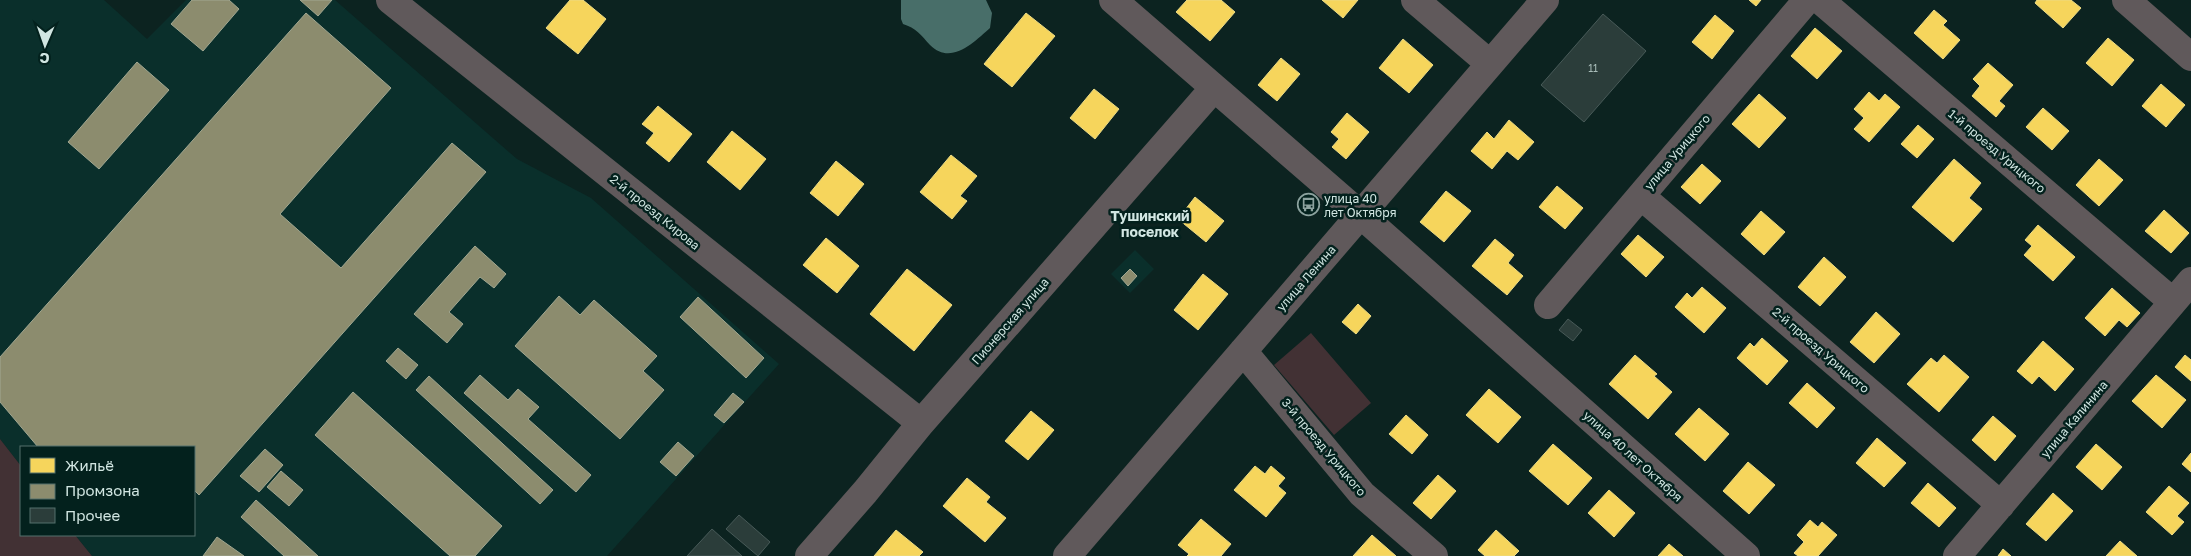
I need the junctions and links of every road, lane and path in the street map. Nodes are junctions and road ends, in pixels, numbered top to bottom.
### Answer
1 (390, 0) edge
2 (1113, 0) edge
3 (1415, 0) edge
4 (1545, 0) edge
5 (1806, 0) edge
6 (1820, 0) edge
7 (2126, 0) edge
8 (2191, 57) edge
9 (1490, 63) junction
10 (1214, 88) junction
11 (1641, 196) junction
12 (1361, 215) junction
13 (2191, 281) edge
14 (2173, 302) junction
15 (1548, 305) dead end
16 (1243, 350) junction
17 (921, 423) junction
18 (2001, 505) junction
19 (809, 556) edge
20 (1067, 556) edge
21 (1434, 556) edge
22 (1746, 556) edge
23 (1957, 556) edge

1 - 17 street, 2-й проезд Кирова
2 - 10 street, улица 40 лет Октября
3 - 9 street
4 - 9 street, улица Ленина
5 - 11 street, улица Урицкого
6 - 14 street, 1-й проезд Урицкого
7 - 8 street
9 - 12 street, улица Ленина
10 - 12 street, улица 40 лет Октября
10 - 17 street, Пионерская улица
11 - 15 street, улица Урицкого
11 - 18 street, 2-й проезд Урицкого
12 - 16 street, улица Ленина
12 - 22 street, улица 40 лет Октября
13 - 14 street, улица Калинина
14 - 18 street, улица Калинина
16 - 20 street, улица Ленина
16 - 21 street, 3-й проезд Урицкого
17 - 19 street, Пионерская улица
18 - 23 street, улица Калинина

